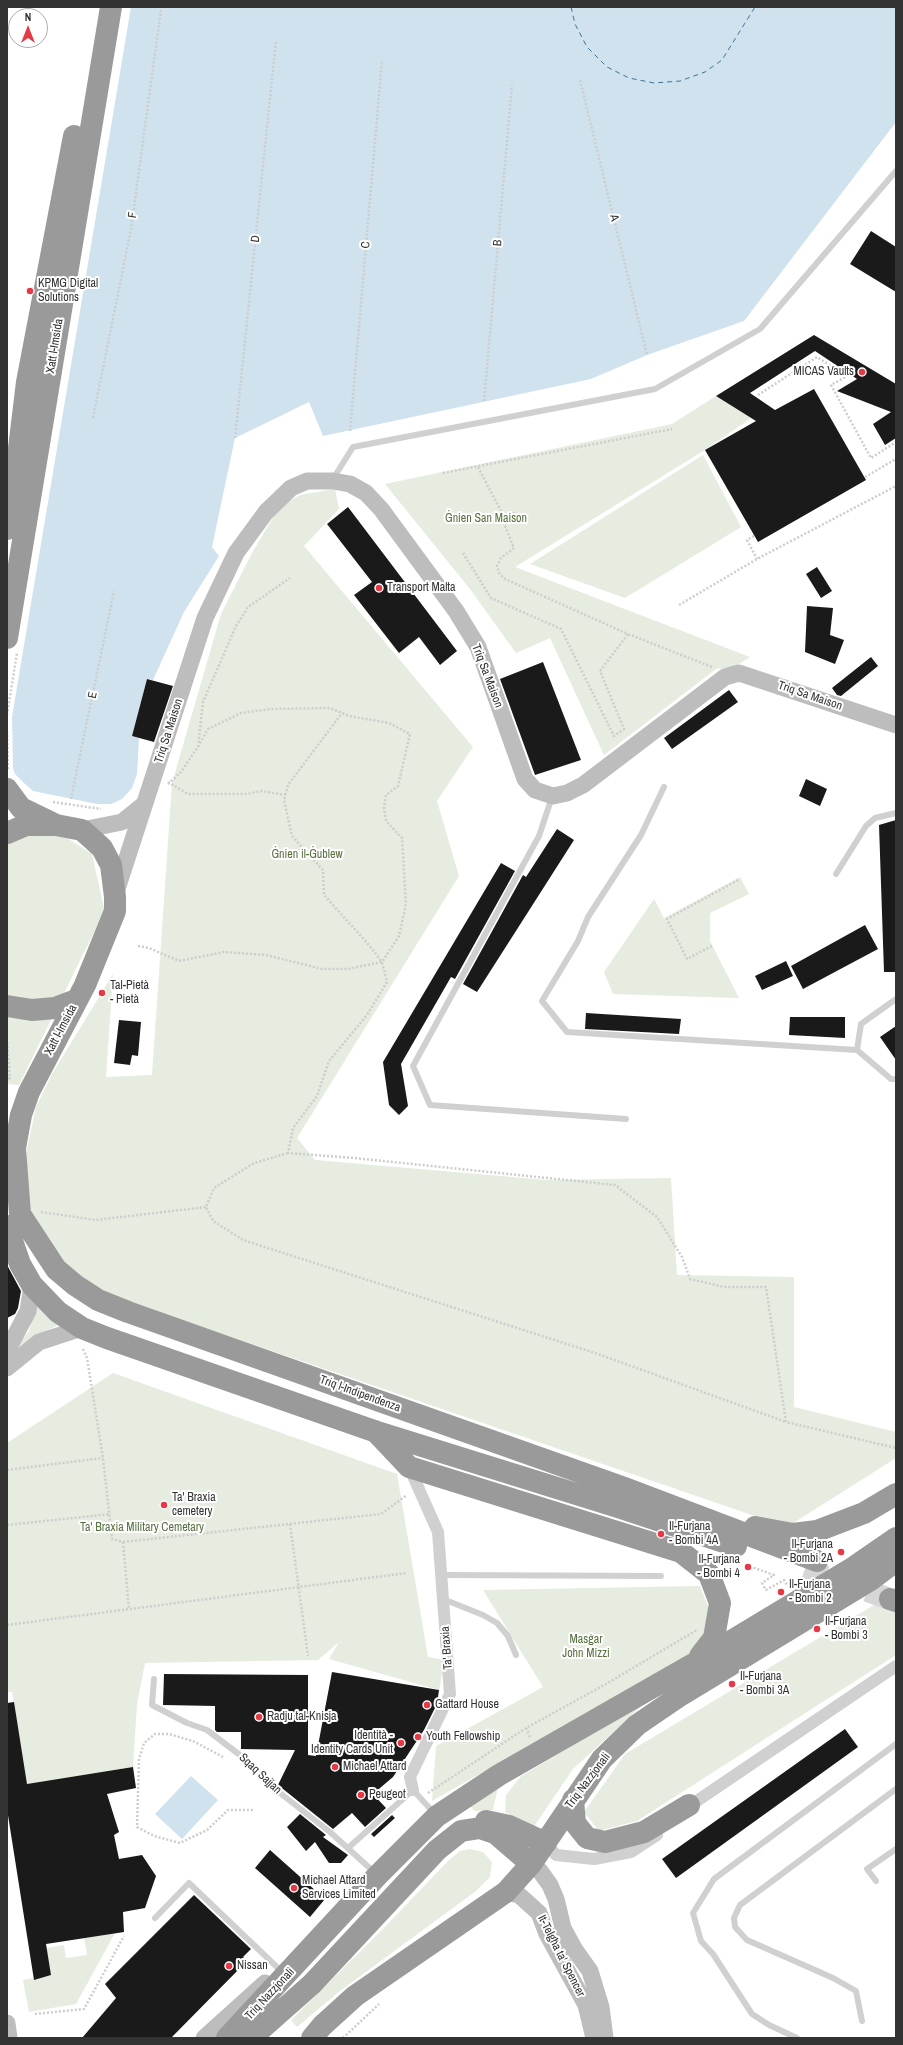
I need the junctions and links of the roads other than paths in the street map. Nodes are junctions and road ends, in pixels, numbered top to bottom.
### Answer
1 (98, 7) edge
2 (111, 7) edge
3 (896, 171) edge
4 (12, 472) edge
5 (332, 480) junction
6 (7, 530) edge
7 (7, 638) edge
8 (896, 725) edge
9 (10, 783) edge
10 (664, 787) dead end
11 (553, 796) junction
12 (143, 805) junction
13 (896, 813) edge
14 (56, 825) junction
15 (82, 830) junction
16 (7, 833) edge
17 (836, 874) dead end
18 (114, 898) junction
19 (896, 998) edge
20 (76, 1000) junction
21 (7, 1006) edge
22 (857, 1050) junction
23 (896, 1079) edge
24 (626, 1119) dead end
25 (7, 1226) edge
26 (32, 1285) junction
27 (98, 1300) joint
28 (79, 1329) junction
29 (7, 1351) edge
30 (7, 1368) edge
31 (374, 1430) junction
32 (409, 1468) junction
33 (622, 1487) junction
34 (896, 1494) edge
35 (894, 1545) edge
36 (896, 1567) edge
37 (442, 1576) junction
38 (661, 1576) dead end
39 (872, 1579) junction
40 (443, 1599) junction
41 (516, 1655) dead end
42 (695, 1663) junction
43 (896, 1666) edge
44 (154, 1679) dead end
45 (896, 1744) edge
46 (896, 1789) edge
47 (417, 1794) junction
48 (573, 1800) junction
49 (689, 1805) junction
50 (437, 1816) junction
51 (501, 1837) junction
52 (452, 1838) junction
53 (546, 1843) junction
54 (348, 1848) junction
55 (896, 1849) edge
56 (531, 1864) junction
57 (378, 1876) junction
58 (876, 1881) dead end
59 (506, 1892) junction
60 (155, 1918) dead end
61 (311, 1948) junction
62 (280, 1970) junction
63 (312, 1984) junction
64 (862, 2021) dead end
65 (7, 2023) edge
66 (9, 2038) edge
67 (204, 2038) edge
68 (227, 2038) edge
69 (252, 2038) edge
70 (272, 2038) edge
71 (312, 2038) edge
72 (594, 2038) edge
73 (605, 2038) edge
74 (797, 2038) edge

1 - 4 highway, Xatt l-Imsida
2 - 7 highway, Xatt l-Imsida
3 - 5 lane
4 - 6 highway, Xatt l-Imsida
5 - 11 street, Triq Sa Maison
5 - 12 street, Triq Sa Maison
8 - 11 street, Triq Sa Maison
9 - 14 highway
10 - 22 lane
11 - 24 lane
12 - 15 street
12 - 18 street, Triq Sa Maison
13 - 17 lane
14 - 15 highway
14 - 16 highway
15 - 18 highway, Xatt l-Imsida
18 - 20 highway, Xatt l-Imsida
19 - 22 lane
20 - 21 highway
20 - 27 highway, Xatt l-Imsida
22 - 23 lane
25 - 26 highway
26 - 28 highway
26 - 29 street
27 - 33 highway, Triq l-Indipendenza
28 - 30 street
28 - 31 highway
31 - 32 highway
31 - 33 highway
32 - 37 street, Ta' Braxia
32 - 42 highway
33 - 34 highway
35 - 39 highway, Triq Nazzjonali
35 - 42 highway, Triq Nazzjonali
36 - 39 highway
37 - 38 lane
37 - 40 street, Ta' Braxia
39 - 48 highway, Triq Nazzjonali
40 - 41 lane
40 - 47 street, Ta' Braxia
42 - 50 highway, Triq Nazzjonali
43 - 49 street
44 - 54 lane, Sqaq Sajjan
45 - 74 lane
46 - 64 lane
47 - 50 lane
47 - 54 lane
48 - 49 highway
48 - 53 highway, Triq Nazzjonali
49 - 53 street
50 - 57 highway, Triq Nazzjonali
51 - 52 highway
51 - 56 highway
51 - 59 highway
52 - 53 highway
52 - 63 highway
53 - 56 highway, Triq Nazzjonali
54 - 57 lane, Sqaq Sajjan
55 - 58 lane
56 - 59 highway, Triq Nazzjonali
56 - 73 street, It-Telgħa ta' Spencer
57 - 61 highway, Triq Nazzjonali
59 - 71 highway, Triq Nazzjonali
59 - 72 street, It-Telgħa ta' Spencer
60 - 62 lane
61 - 62 street, Triq Nazzjonali
61 - 68 highway, Triq Nazzjonali
62 - 67 street, Triq Nazzjonali
63 - 69 highway
63 - 70 highway
65 - 66 street

